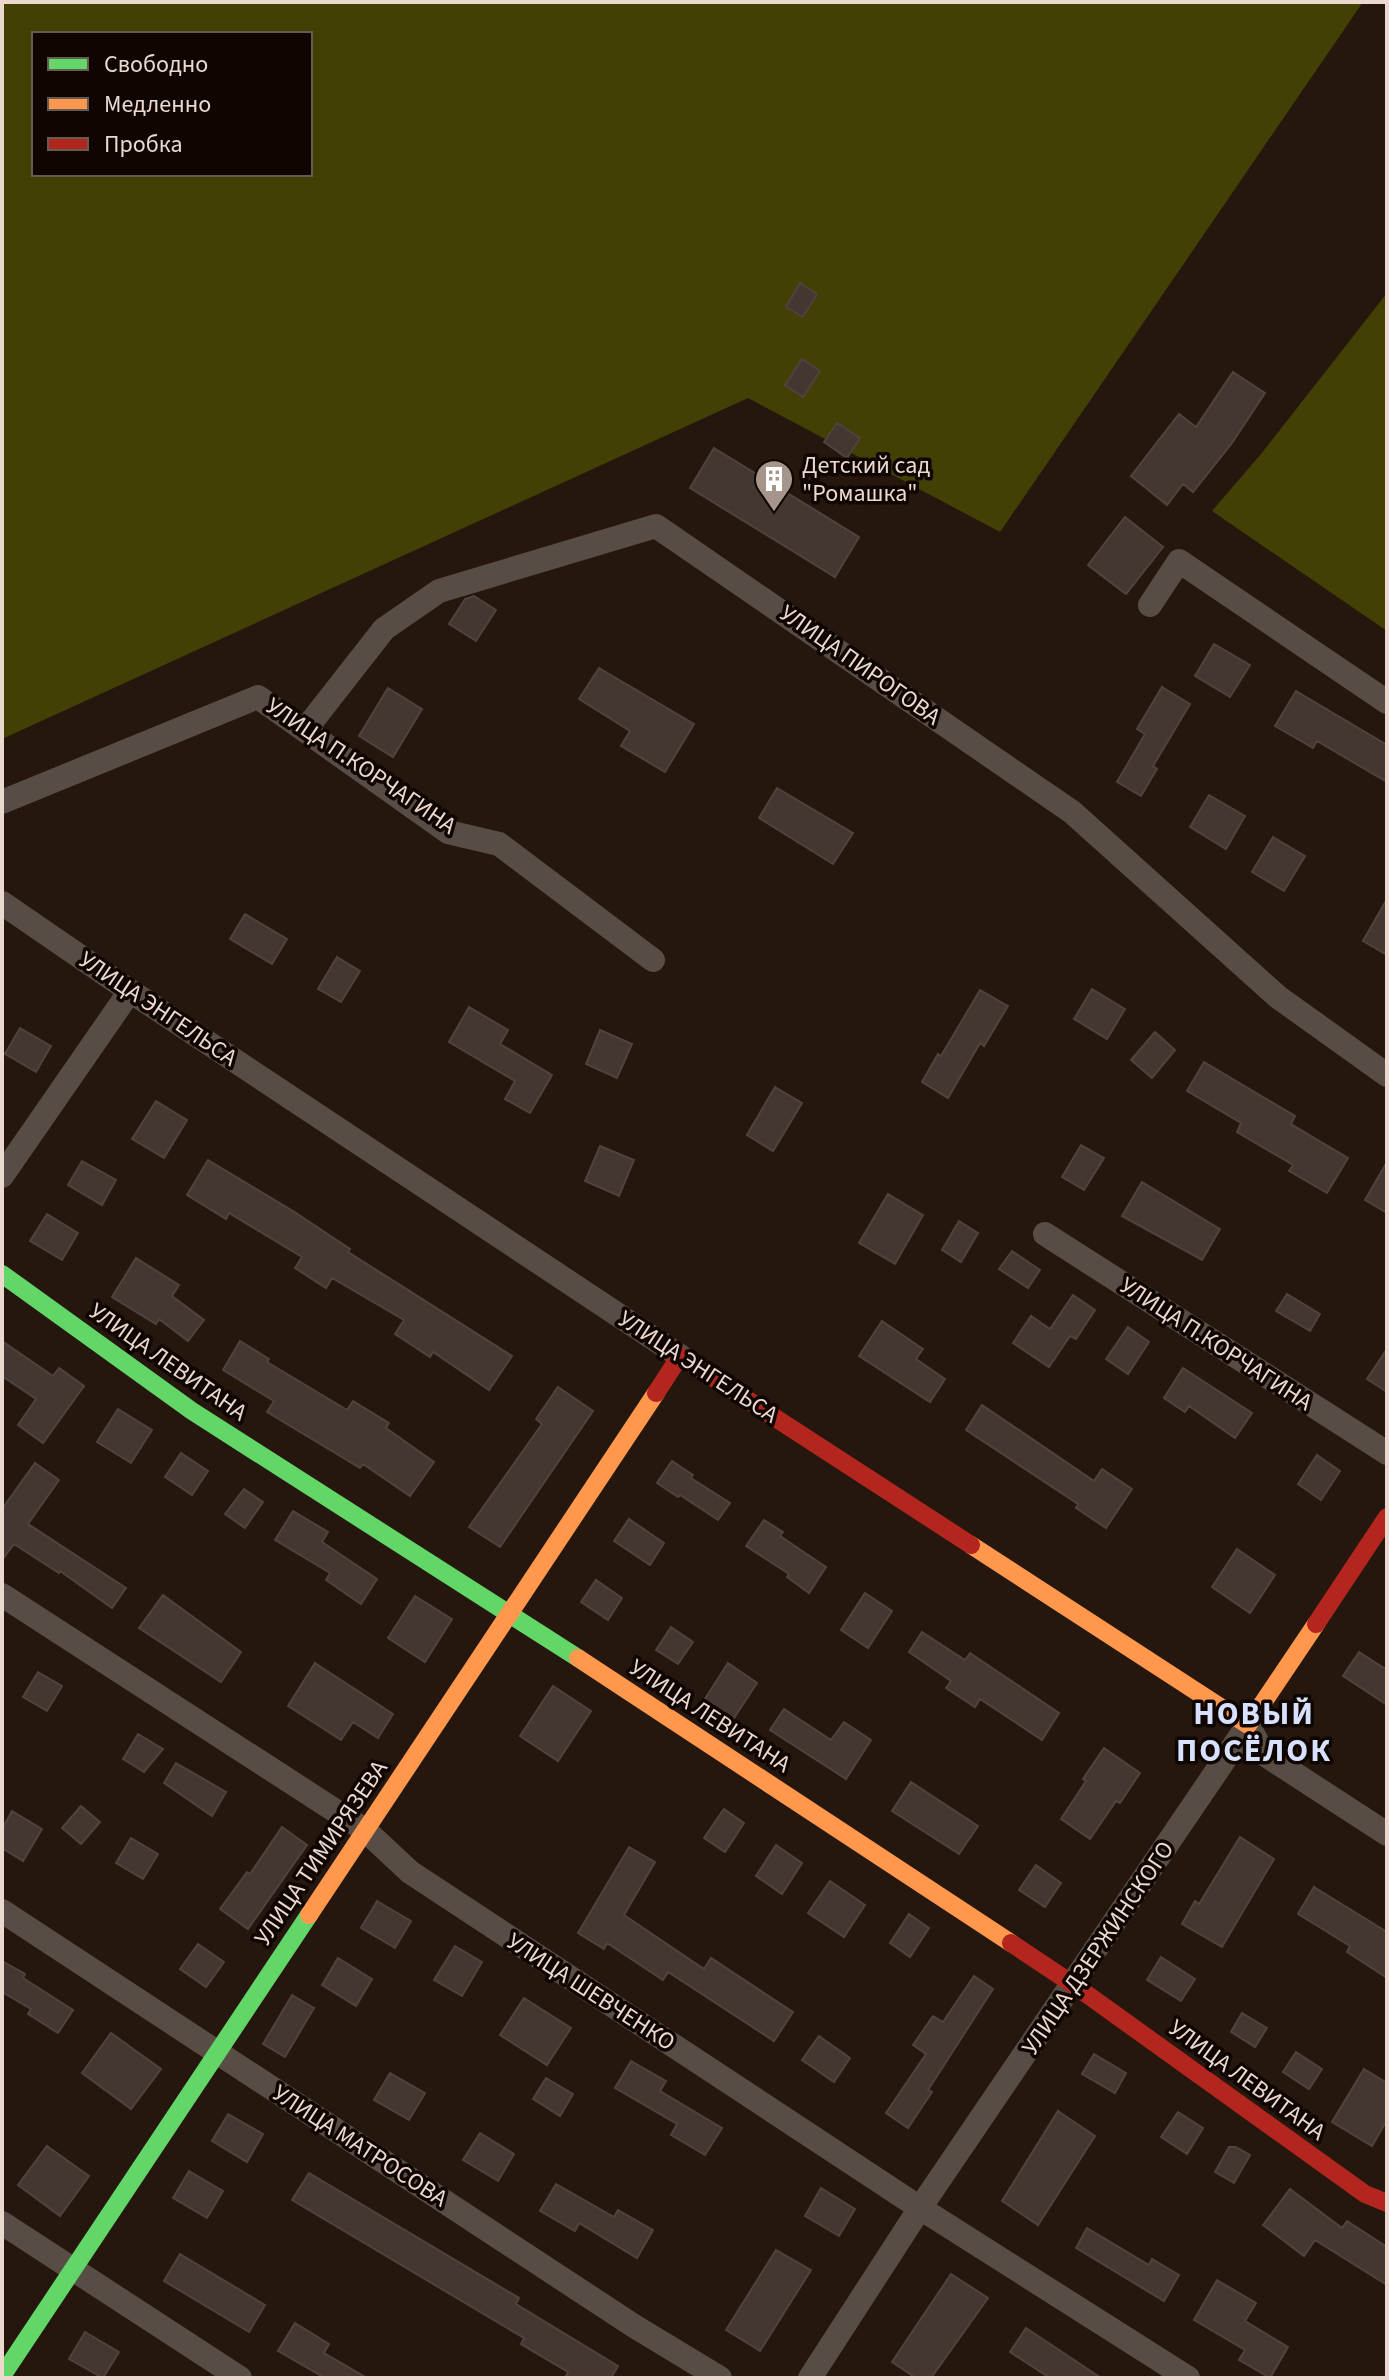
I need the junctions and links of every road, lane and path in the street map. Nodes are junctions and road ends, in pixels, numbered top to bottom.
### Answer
1 (1150, 605) dead end
2 (1387, 702) edge
3 (305, 730) junction
4 (2, 802) edge
5 (2, 903) edge
6 (653, 960) dead end
7 (130, 991) junction
8 (1387, 1075) edge
9 (2, 1176) edge
10 (1045, 1234) dead end
11 (2, 1274) edge
12 (680, 1356) junction
13 (1387, 1453) edge
14 (1387, 1517) edge
15 (2, 1595) edge
16 (510, 1613) junction
17 (1248, 1725) junction
18 (365, 1830) junction
19 (1387, 1834) edge
20 (2, 1911) edge
21 (1074, 1985) junction
22 (218, 2052) junction
23 (1387, 2203) edge
24 (920, 2208) junction
25 (2, 2223) edge
26 (74, 2269) junction
27 (2, 2376) edge
28 (240, 2378) edge
29 (720, 2378) edge
30 (810, 2378) edge
31 (1188, 2378) edge

1 - 2 street
3 - 4 street, УЛИЦА П.КОРЧАГИНА
3 - 6 street, УЛИЦА П.КОРЧАГИНА
3 - 8 street, УЛИЦА ПИРОГОВА
5 - 7 street, УЛИЦА ЭНГЕЛЬСА
7 - 9 street
7 - 12 street, УЛИЦА ЭНГЕЛЬСА
10 - 13 street, УЛИЦА П.КОРЧАГИНА
11 - 16 street, УЛИЦА ЛЕВИТАНА
12 - 16 street, УЛИЦА ТИМИРЯЗЕВА
12 - 17 street, УЛИЦА ЭНГЕЛЬСА
14 - 17 street, УЛИЦА ДЗЕРЖИНСКОГО
15 - 18 street, УЛИЦА ШЕВЧЕНКО
16 - 18 street, УЛИЦА ТИМИРЯЗЕВА
16 - 21 street, УЛИЦА ЛЕВИТАНА
17 - 19 street, УЛИЦА ЭНГЕЛЬСА
17 - 21 street, УЛИЦА ДЗЕРЖИНСКОГО
18 - 22 street, УЛИЦА ТИМИРЯЗЕВА
18 - 24 street, УЛИЦА ШЕВЧЕНКО
20 - 22 street, УЛИЦА МАТРОСОВА
21 - 23 street, УЛИЦА ЛЕВИТАНА
21 - 24 street, УЛИЦА ДЗЕРЖИНСКОГО
22 - 26 street, УЛИЦА ТИМИРЯЗЕВА
22 - 29 street, УЛИЦА МАТРОСОВА
24 - 30 street, УЛИЦА ДЗЕРЖИНСКОГО
24 - 31 street, УЛИЦА ШЕВЧЕНКО
25 - 26 street
26 - 27 street, УЛИЦА ТИМИРЯЗЕВА
26 - 28 street

